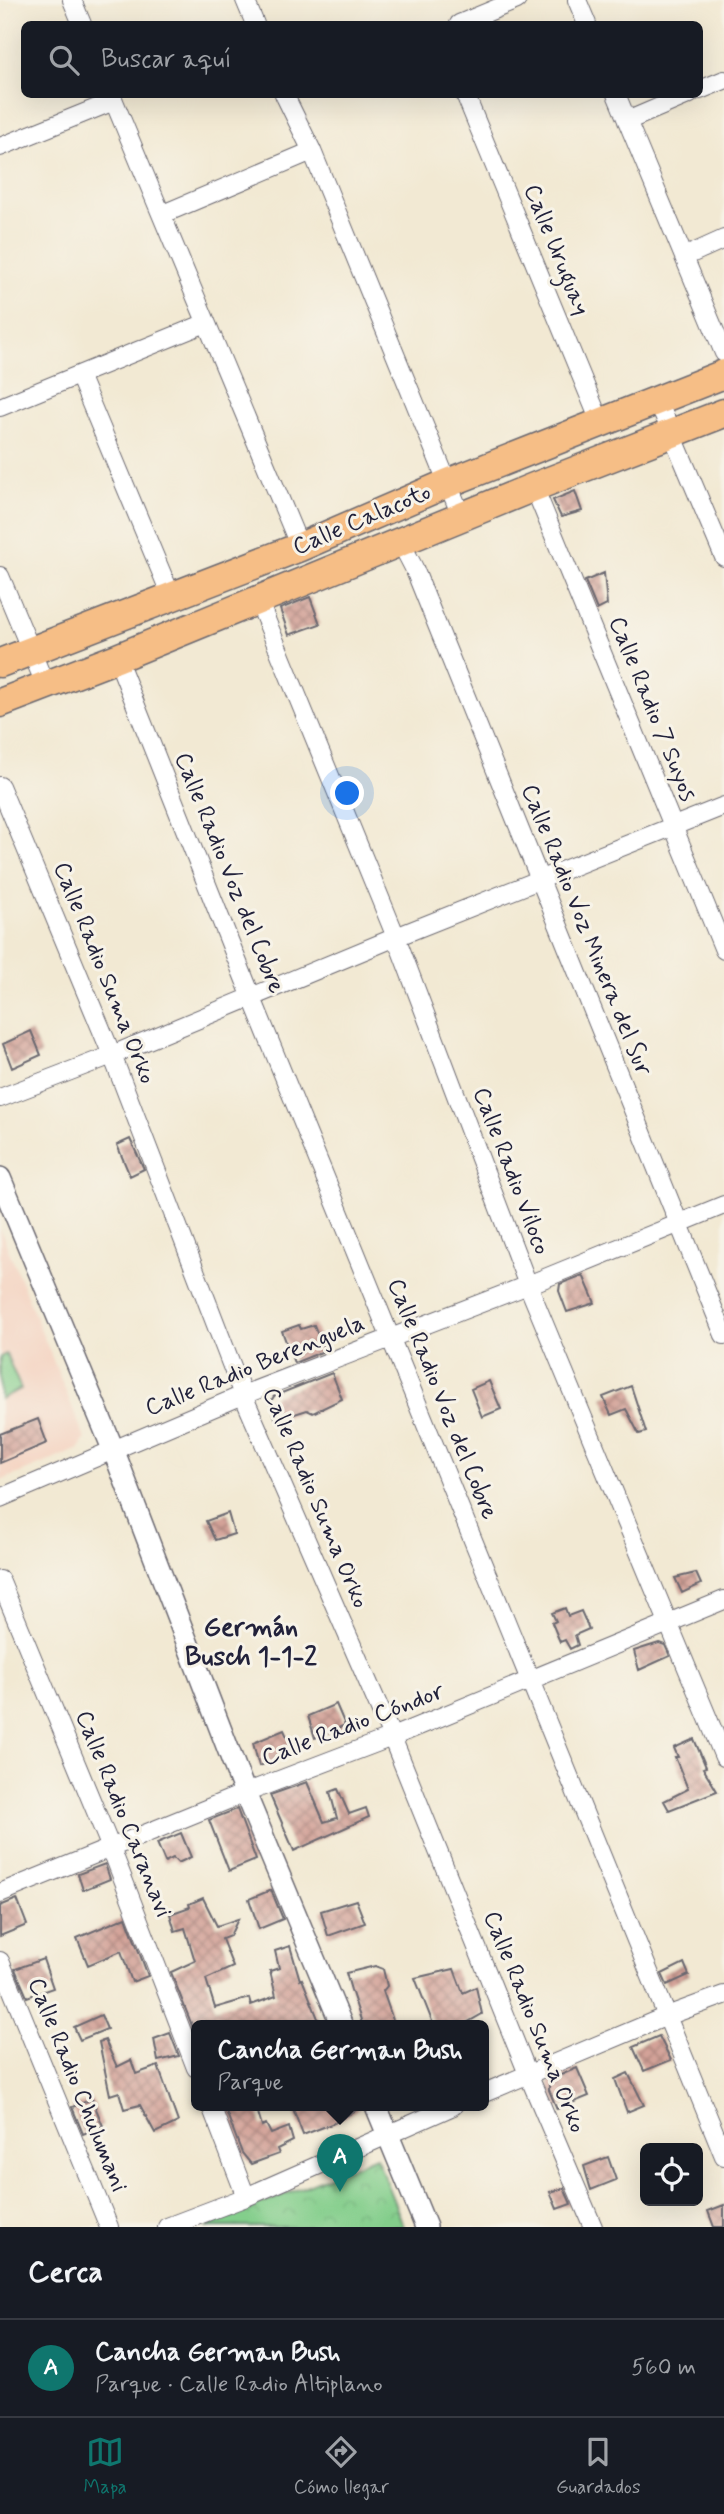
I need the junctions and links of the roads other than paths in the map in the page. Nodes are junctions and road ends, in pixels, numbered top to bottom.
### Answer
1 (72, 0) edge
2 (245, 0) edge
3 (517, 0) edge
4 (577, 0) edge
5 (81, 21) edge
6 (254, 21) edge
7 (466, 21) edge
8 (586, 21) edge
9 (724, 80) edge
10 (703, 88) edge
11 (112, 98) edge
12 (289, 98) edge
13 (467, 98) edge
14 (618, 98) edge
15 (681, 98) edge
16 (627, 121) junction
17 (0, 148) edge
18 (312, 151) junction
19 (163, 214) junction
20 (724, 239) edge
21 (684, 257) junction
22 (206, 323) junction
23 (724, 353) edge
24 (724, 374) edge
25 (79, 375) junction
26 (658, 401) junction
27 (0, 407) edge
28 (724, 413) edge
29 (601, 424) junction
30 (672, 435) junction
31 (448, 483) junction
32 (534, 487) junction
33 (462, 518) junction
34 (401, 543) junction
35 (300, 547) junction
36 (724, 558) edge
37 (0, 576) edge
38 (172, 598) junction
39 (258, 600) junction
40 (30, 650) junction
41 (117, 658) junction
42 (0, 663) edge
43 (45, 684) junction
44 (0, 703) edge
45 (0, 786) edge
46 (724, 806) edge
47 (675, 828) junction
48 (539, 882) junction
49 (396, 937) junction
50 (724, 950) edge
51 (252, 998) junction
52 (112, 1055) junction
53 (0, 1098) edge
54 (0, 1178) edge
55 (724, 1205) edge
56 (678, 1224) junction
57 (528, 1285) junction
58 (724, 1335) edge
59 (391, 1338) junction
60 (243, 1395) junction
61 (113, 1448) junction
62 (0, 1498) edge
63 (0, 1580) edge
64 (724, 1600) edge
65 (668, 1623) junction
66 (529, 1681) junction
67 (392, 1737) junction
68 (724, 1757) edge
69 (245, 1793) junction
70 (111, 1848) junction
71 (0, 1893) edge
72 (0, 1961) edge
73 (724, 1995) edge
74 (667, 2016) junction
75 (340, 2020) edge
76 (191, 2053) edge
77 (527, 2074) junction
78 (489, 2091) edge
79 (213, 2111) edge
80 (378, 2111) edge
81 (442, 2111) edge
82 (388, 2135) junction
83 (724, 2156) edge
84 (246, 2197) junction
85 (109, 2227) edge
86 (167, 2227) edge
87 (426, 2227) edge
88 (593, 2227) edge

1 - 5 street
2 - 6 street
3 - 7 street
4 - 8 street
9 - 10 street
11 - 17 street
11 - 19 street
12 - 18 street
13 - 29 street, Calle Uruguay
14 - 16 street
15 - 16 street
16 - 21 street
18 - 19 street
18 - 31 street
19 - 22 street
20 - 21 street
21 - 23 street
22 - 25 street
22 - 35 street
24 - 26 main road, Calle Calacoto
25 - 27 street
25 - 38 street
26 - 29 main road, Calle Calacoto
26 - 30 street
28 - 30 main road, Calle Calacoto
29 - 31 main road, Calle Calacoto
30 - 32 main road, Calle Calacoto
30 - 36 street
31 - 33 street
31 - 35 main road, Calle Calacoto
32 - 33 main road, Calle Calacoto
32 - 47 street, Calle Radio 7 Suyos
33 - 34 main road, Calle Calacoto
34 - 39 main road, Calle Calacoto
34 - 48 street, Calle Radio Voz Minera del Sur
35 - 38 main road, Calle Calacoto
37 - 40 street
38 - 40 main road, Calle Calacoto
39 - 41 main road, Calle Calacoto
39 - 49 street, Calle Radio Viloco
40 - 42 main road, Calle Calacoto
40 - 43 street
41 - 43 main road, Calle Calacoto
41 - 51 street, Calle Radio Voz del Cobre
43 - 44 main road, Calle Calacoto
45 - 52 street, Calle Radio Suma Orko
46 - 47 street
47 - 48 street
47 - 50 street, Calle Radio 7 Suyos
48 - 49 street
48 - 56 street, Calle Radio Voz Minera del Sur
49 - 51 street
49 - 57 street, Calle Radio Viloco
51 - 52 street
51 - 59 street, Calle Radio Voz del Cobre
52 - 53 street
52 - 60 street, Calle Radio Suma Orko
54 - 61 street
55 - 56 street, Calle Radio Berenguela
56 - 57 street, Calle Radio Berenguela
56 - 58 street, Calle Radio Voz Minera del Sur
57 - 59 street, Calle Radio Berenguela
57 - 65 street, Calle Radio Viloco
59 - 60 street, Calle Radio Berenguela
59 - 66 street, Calle Radio Voz del Cobre
60 - 61 street, Calle Radio Berenguela
60 - 67 street, Calle Radio Suma Orko
61 - 62 street, Calle Radio Berenguela
61 - 69 street
63 - 70 street, Calle Radio Caranavi
64 - 65 street, Calle Radio Cóndor
65 - 66 street, Calle Radio Cóndor
65 - 68 street, Calle Radio Viloco
66 - 67 street, Calle Radio Cóndor
66 - 74 street, Calle Radio Voz del Cobre
67 - 69 street, Calle Radio Cóndor
67 - 77 street, Calle Radio Suma Orko
69 - 70 street, Calle Radio Cóndor
69 - 75 street
70 - 71 street, Calle Radio Cóndor
70 - 76 street, Calle Radio Caranavi
72 - 85 street, Calle Radio Chulumani
73 - 74 street
74 - 77 street
74 - 83 street, Calle Radio Voz del Cobre
77 - 78 street
77 - 88 street, Calle Radio Suma Orko
79 - 84 street
80 - 82 street
81 - 82 street
82 - 84 street
82 - 87 street
84 - 86 street

